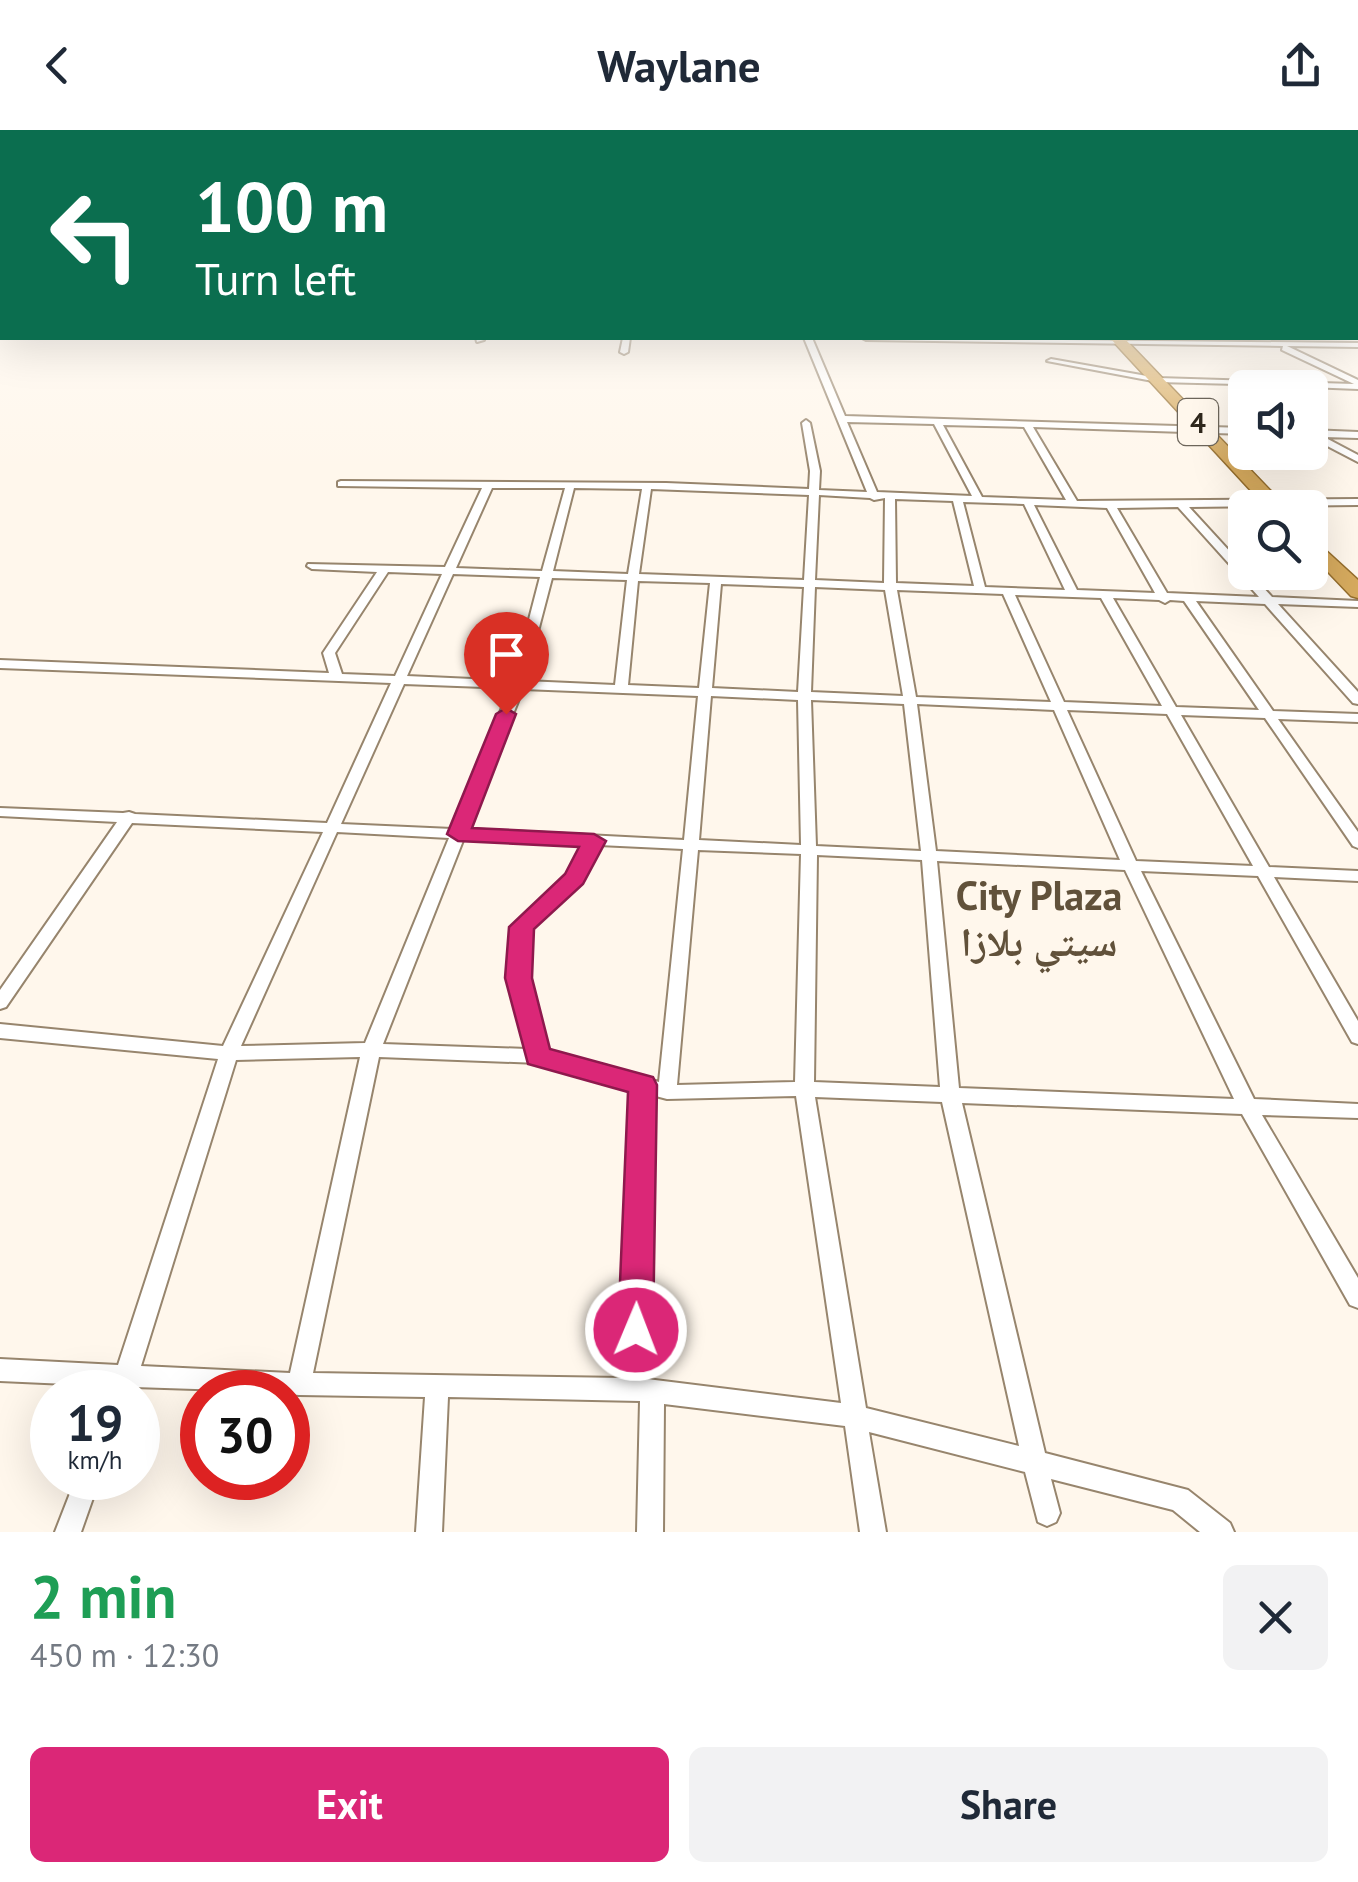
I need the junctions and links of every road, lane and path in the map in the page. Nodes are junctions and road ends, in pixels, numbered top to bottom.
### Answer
1 (626, 340) edge
2 (809, 340) edge
3 (1119, 340) edge
4 (1274, 340) edge
5 (1358, 345) edge
6 (1280, 346) junction
7 (624, 352) dead end
8 (1051, 361) dead end
9 (1158, 380) junction
10 (1228, 382) edge
11 (1328, 384) edge
12 (1358, 384) edge
13 (842, 418) junction
14 (938, 422) junction
15 (806, 423) dead end
16 (1027, 424) junction
17 (1205, 430) junction
18 (1228, 431) edge
19 (1328, 434) edge
20 (1358, 435) edge
21 (1328, 442) edge
22 (1358, 459) edge
23 (340, 484) dead end
24 (488, 486) junction
25 (570, 486) junction
26 (646, 486) junction
27 (1262, 490) edge
28 (812, 494) junction
29 (874, 497) junction
30 (890, 498) junction
31 (957, 499) junction
32 (978, 500) junction
33 (1027, 501) junction
34 (1358, 502) edge
35 (1073, 503) junction
36 (1328, 503) edge
37 (1110, 504) junction
38 (1182, 506) junction
39 (1228, 506) edge
40 (1328, 561) edge
41 (312, 566) dead end
42 (384, 569) junction
43 (449, 571) junction
44 (547, 574) junction
45 (635, 577) junction
46 (716, 580) junction
47 (807, 583) junction
48 (890, 585) junction
49 (980, 589) junction
50 (1007, 590) junction
51 (1358, 592) edge
52 (1073, 594) junction
53 (1106, 596) junction
54 (1164, 600) junction
55 (1190, 601) junction
56 (1272, 602) junction
57 (1358, 604) edge
58 (0, 664) edge
59 (337, 677) junction
60 (400, 680) junction
61 (518, 684) junction
62 (621, 690) junction
63 (705, 692) junction
64 (804, 696) junction
65 (910, 700) junction
66 (1358, 700) edge
67 (1058, 706) junction
68 (1175, 712) junction
69 (1270, 714) junction
70 (1358, 718) edge
71 (0, 812) edge
72 (129, 816) junction
73 (332, 827) junction
74 (458, 834) junction
75 (594, 841) junction
76 (1358, 843) edge
77 (690, 846) junction
78 (809, 852) junction
79 (929, 855) junction
80 (1131, 867) junction
81 (1267, 872) junction
82 (1358, 876) edge
83 (0, 1002) edge
84 (0, 1031) edge
85 (1358, 1037) edge
86 (371, 1050) junction
87 (229, 1053) junction
88 (538, 1056) junction
89 (642, 1085) junction
90 (804, 1090) junction
91 (667, 1092) junction
92 (950, 1094) junction
93 (1247, 1106) junction
94 (1358, 1112) edge
95 (1358, 1298) edge
96 (0, 1370) edge
97 (128, 1370) edge
98 (302, 1370) edge
99 (30, 1373) edge
100 (310, 1384) edge
101 (437, 1384) junction
102 (644, 1390) junction
103 (853, 1416) junction
104 (1036, 1462) junction
105 (80, 1500) edge
106 (1047, 1513) dead end
107 (68, 1532) edge
108 (429, 1532) edge
109 (650, 1532) edge
110 (874, 1532) edge
111 (1221, 1532) edge

1 - 7 street
2 - 13 street
3 - 6 street
3 - 9 highway, 4
4 - 6 street
5 - 6 street
6 - 12 street
8 - 9 street
9 - 10 street
9 - 17 highway, 4
11 - 12 street
13 - 14 street
13 - 29 street
14 - 16 street
14 - 32 street
15 - 28 street
16 - 17 street
16 - 35 street
17 - 18 street
17 - 27 highway, 4
19 - 20 street
21 - 22 street
23 - 24 street
24 - 25 street
24 - 43 street
25 - 26 street
25 - 44 street
26 - 28 street
26 - 45 street
28 - 29 street
28 - 47 street
29 - 30 street
30 - 31 street
30 - 48 street
31 - 32 street
31 - 49 street
32 - 33 street
33 - 35 street
33 - 52 street
34 - 36 street
35 - 37 street
37 - 38 street
37 - 54 street
38 - 39 street
38 - 56 street
40 - 51 highway
41 - 42 street
42 - 43 street
42 - 59 street
43 - 44 street
43 - 60 street
44 - 45 street
44 - 61 street
45 - 46 street
45 - 62 street
46 - 47 street
46 - 63 street
47 - 48 street
47 - 64 street
48 - 49 street
48 - 65 street
49 - 50 street
50 - 52 street
50 - 67 street
52 - 53 street
53 - 54 street
53 - 68 street
54 - 55 street
55 - 56 street
55 - 69 street
56 - 57 street
56 - 66 street
58 - 59 street
59 - 60 street
60 - 61 street
60 - 73 street
61 - 62 street
61 - 74 street
62 - 63 street
63 - 64 street
63 - 77 street
64 - 65 street
64 - 78 street
65 - 67 street
65 - 79 street
67 - 68 street
67 - 80 street
68 - 69 street
68 - 81 street
69 - 70 street
69 - 76 street
71 - 72 street
72 - 73 street
72 - 83 street
73 - 74 street
73 - 87 street
74 - 75 street
74 - 86 street
75 - 77 street
75 - 88 street
77 - 78 street
77 - 91 street
78 - 79 street
78 - 90 street
79 - 80 street
79 - 92 street
80 - 81 street
80 - 93 street
81 - 82 street
81 - 85 street
84 - 87 street
86 - 87 street
86 - 88 street
86 - 98 street
87 - 97 street
88 - 89 street
89 - 91 street
89 - 102 street
90 - 91 street
90 - 92 street
90 - 103 street
92 - 93 street
92 - 104 street
93 - 94 street
93 - 95 street
96 - 99 street
100 - 101 street
101 - 102 street
101 - 108 street
102 - 103 street
102 - 109 street
103 - 104 street
103 - 110 street
104 - 106 street
104 - 111 street
105 - 107 street

